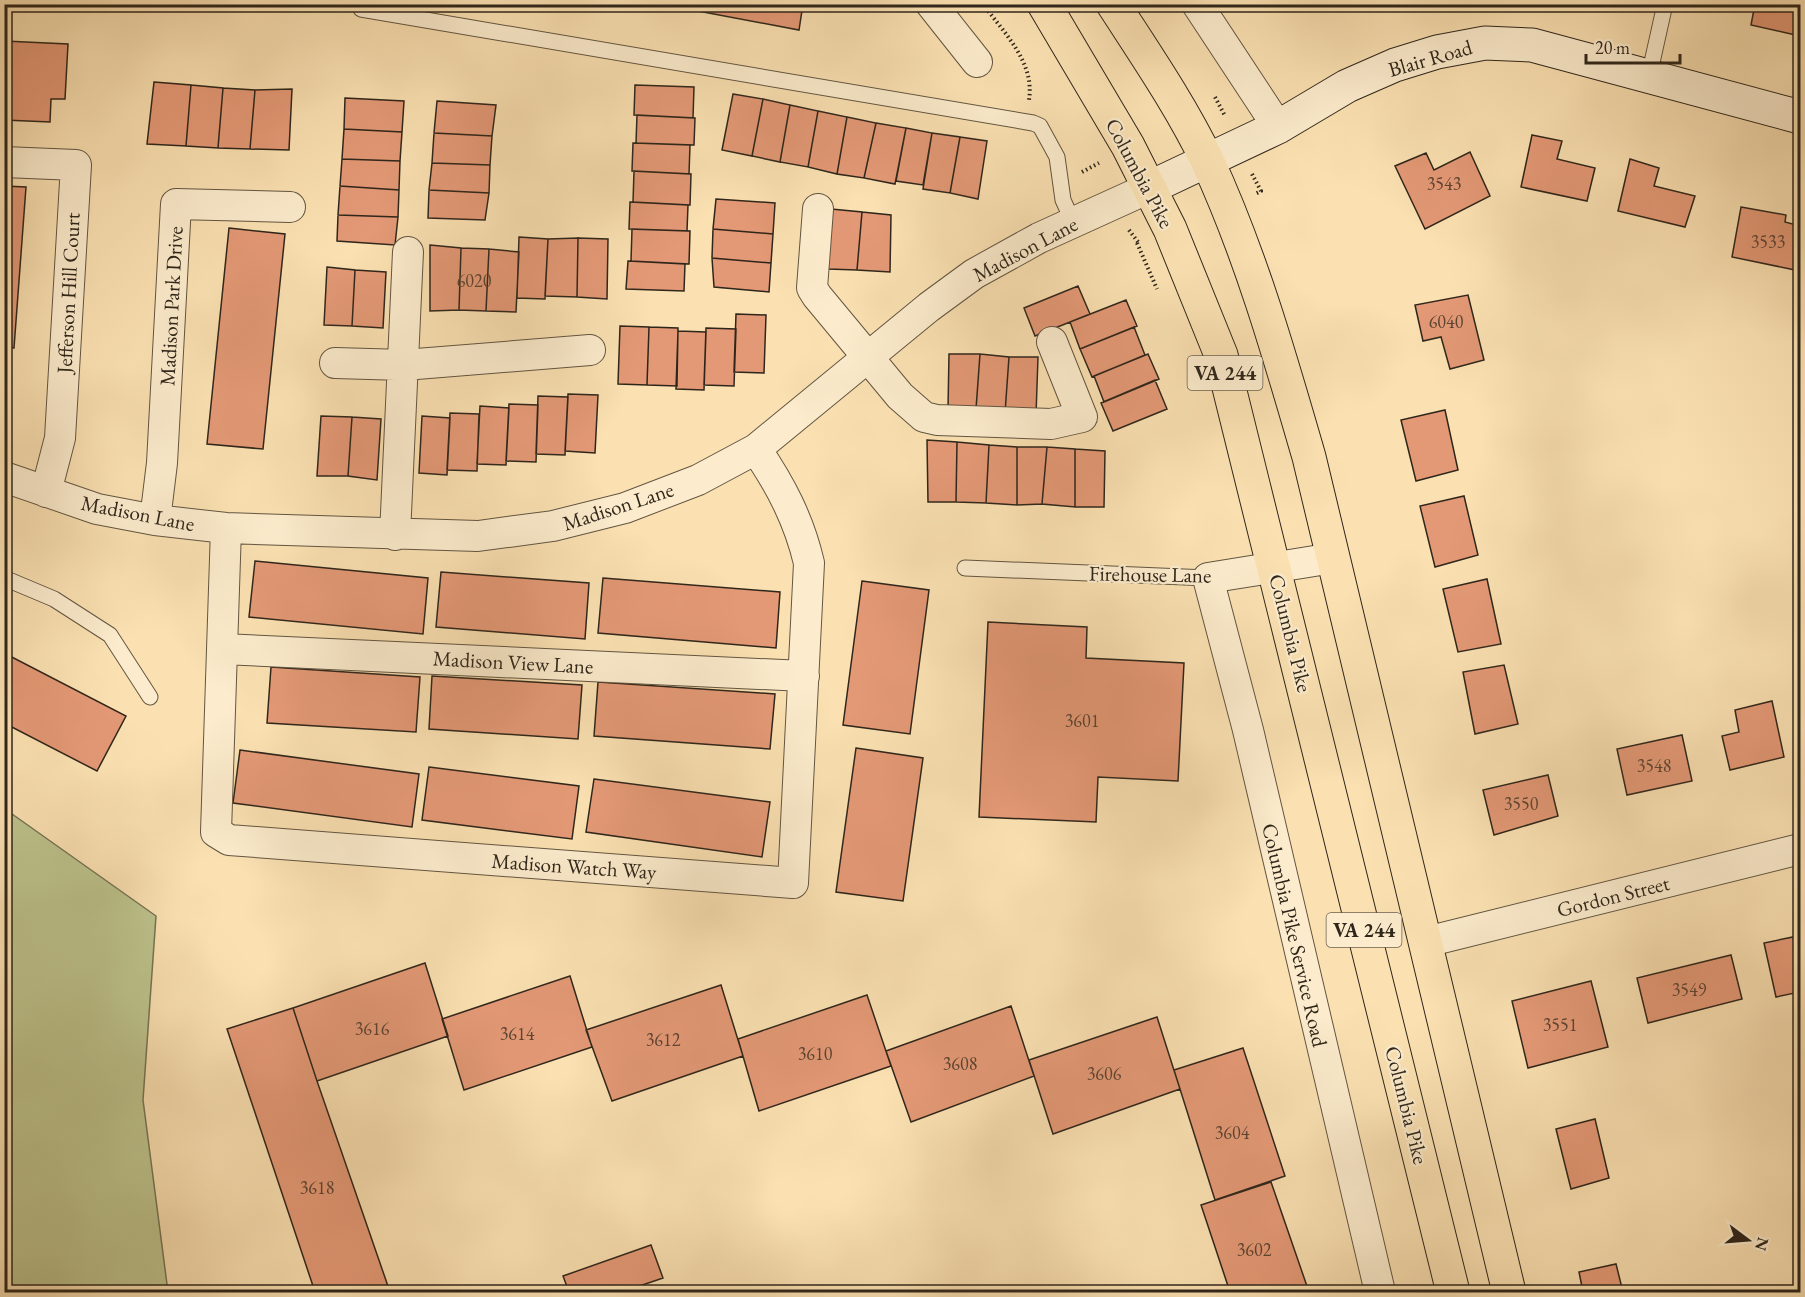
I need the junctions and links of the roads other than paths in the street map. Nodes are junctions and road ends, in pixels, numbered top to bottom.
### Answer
1 (931, 4) edge
2 (1044, 4) edge
3 (1113, 4) edge
4 (1197, 4) edge
5 (1665, 4) edge
6 (361, 9) dead end
7 (977, 62) dead end
8 (1649, 76) junction
9 (1800, 117) edge
10 (1278, 127) junction
11 (1207, 160) junction
12 (4, 162) edge
13 (1149, 188) junction
14 (290, 207) dead end
15 (818, 208) dead end
16 (1072, 222) junction
17 (408, 252) dead end
18 (1052, 342) dead end
19 (590, 350) dead end
20 (870, 357) junction
21 (335, 363) dead end
22 (404, 366) junction
23 (756, 449) junction
24 (4, 477) edge
25 (46, 492) junction
26 (154, 520) junction
27 (226, 528) junction
28 (395, 535) junction
29 (1333, 558) junction
30 (1275, 567) junction
31 (965, 568) dead end
32 (4, 578) edge
33 (1208, 578) junction
34 (222, 649) junction
35 (804, 676) junction
36 (150, 697) dead end
37 (1800, 849) edge
38 (1426, 942) junction
39 (1380, 1293) edge
40 (1453, 1293) edge
41 (1509, 1293) edge

1 - 7 street
2 - 13 main road, Columbia Pike / VA 244
3 - 11 main road, VA 244
4 - 10 street
5 - 8 lane
6 - 16 lane
8 - 9 street, Blair Road
8 - 10 street, Blair Road
10 - 11 street, Blair Road
11 - 13 street, Blair Road
11 - 29 main road, VA 244
12 - 25 street, Jefferson Hill Court
13 - 16 street, Madison Lane
13 - 30 main road, Columbia Pike / VA 244
14 - 26 street, Madison Park Drive
15 - 20 street
16 - 20 street, Madison Lane
17 - 22 street
18 - 20 street
19 - 22 street
20 - 23 street, Madison Lane
21 - 22 street
22 - 28 street
23 - 28 street, Madison Lane
23 - 35 street, Madison Watch Way
24 - 25 street, Madison Lane
25 - 26 street, Madison Lane
26 - 27 street, Madison Lane
27 - 28 street, Madison Lane
27 - 34 street, Madison Watch Way
29 - 30 street, Firehouse Lane
29 - 38 main road, VA 244
30 - 33 street, Firehouse Lane
30 - 40 main road, Columbia Pike / VA 244
31 - 33 lane, Firehouse Lane
32 - 36 lane
33 - 39 street, Columbia Pike Service Road
34 - 35 street, Madison View Lane
34 - 35 street, Madison Watch Way
37 - 38 street, Gordon Street
38 - 41 main road, VA 244

